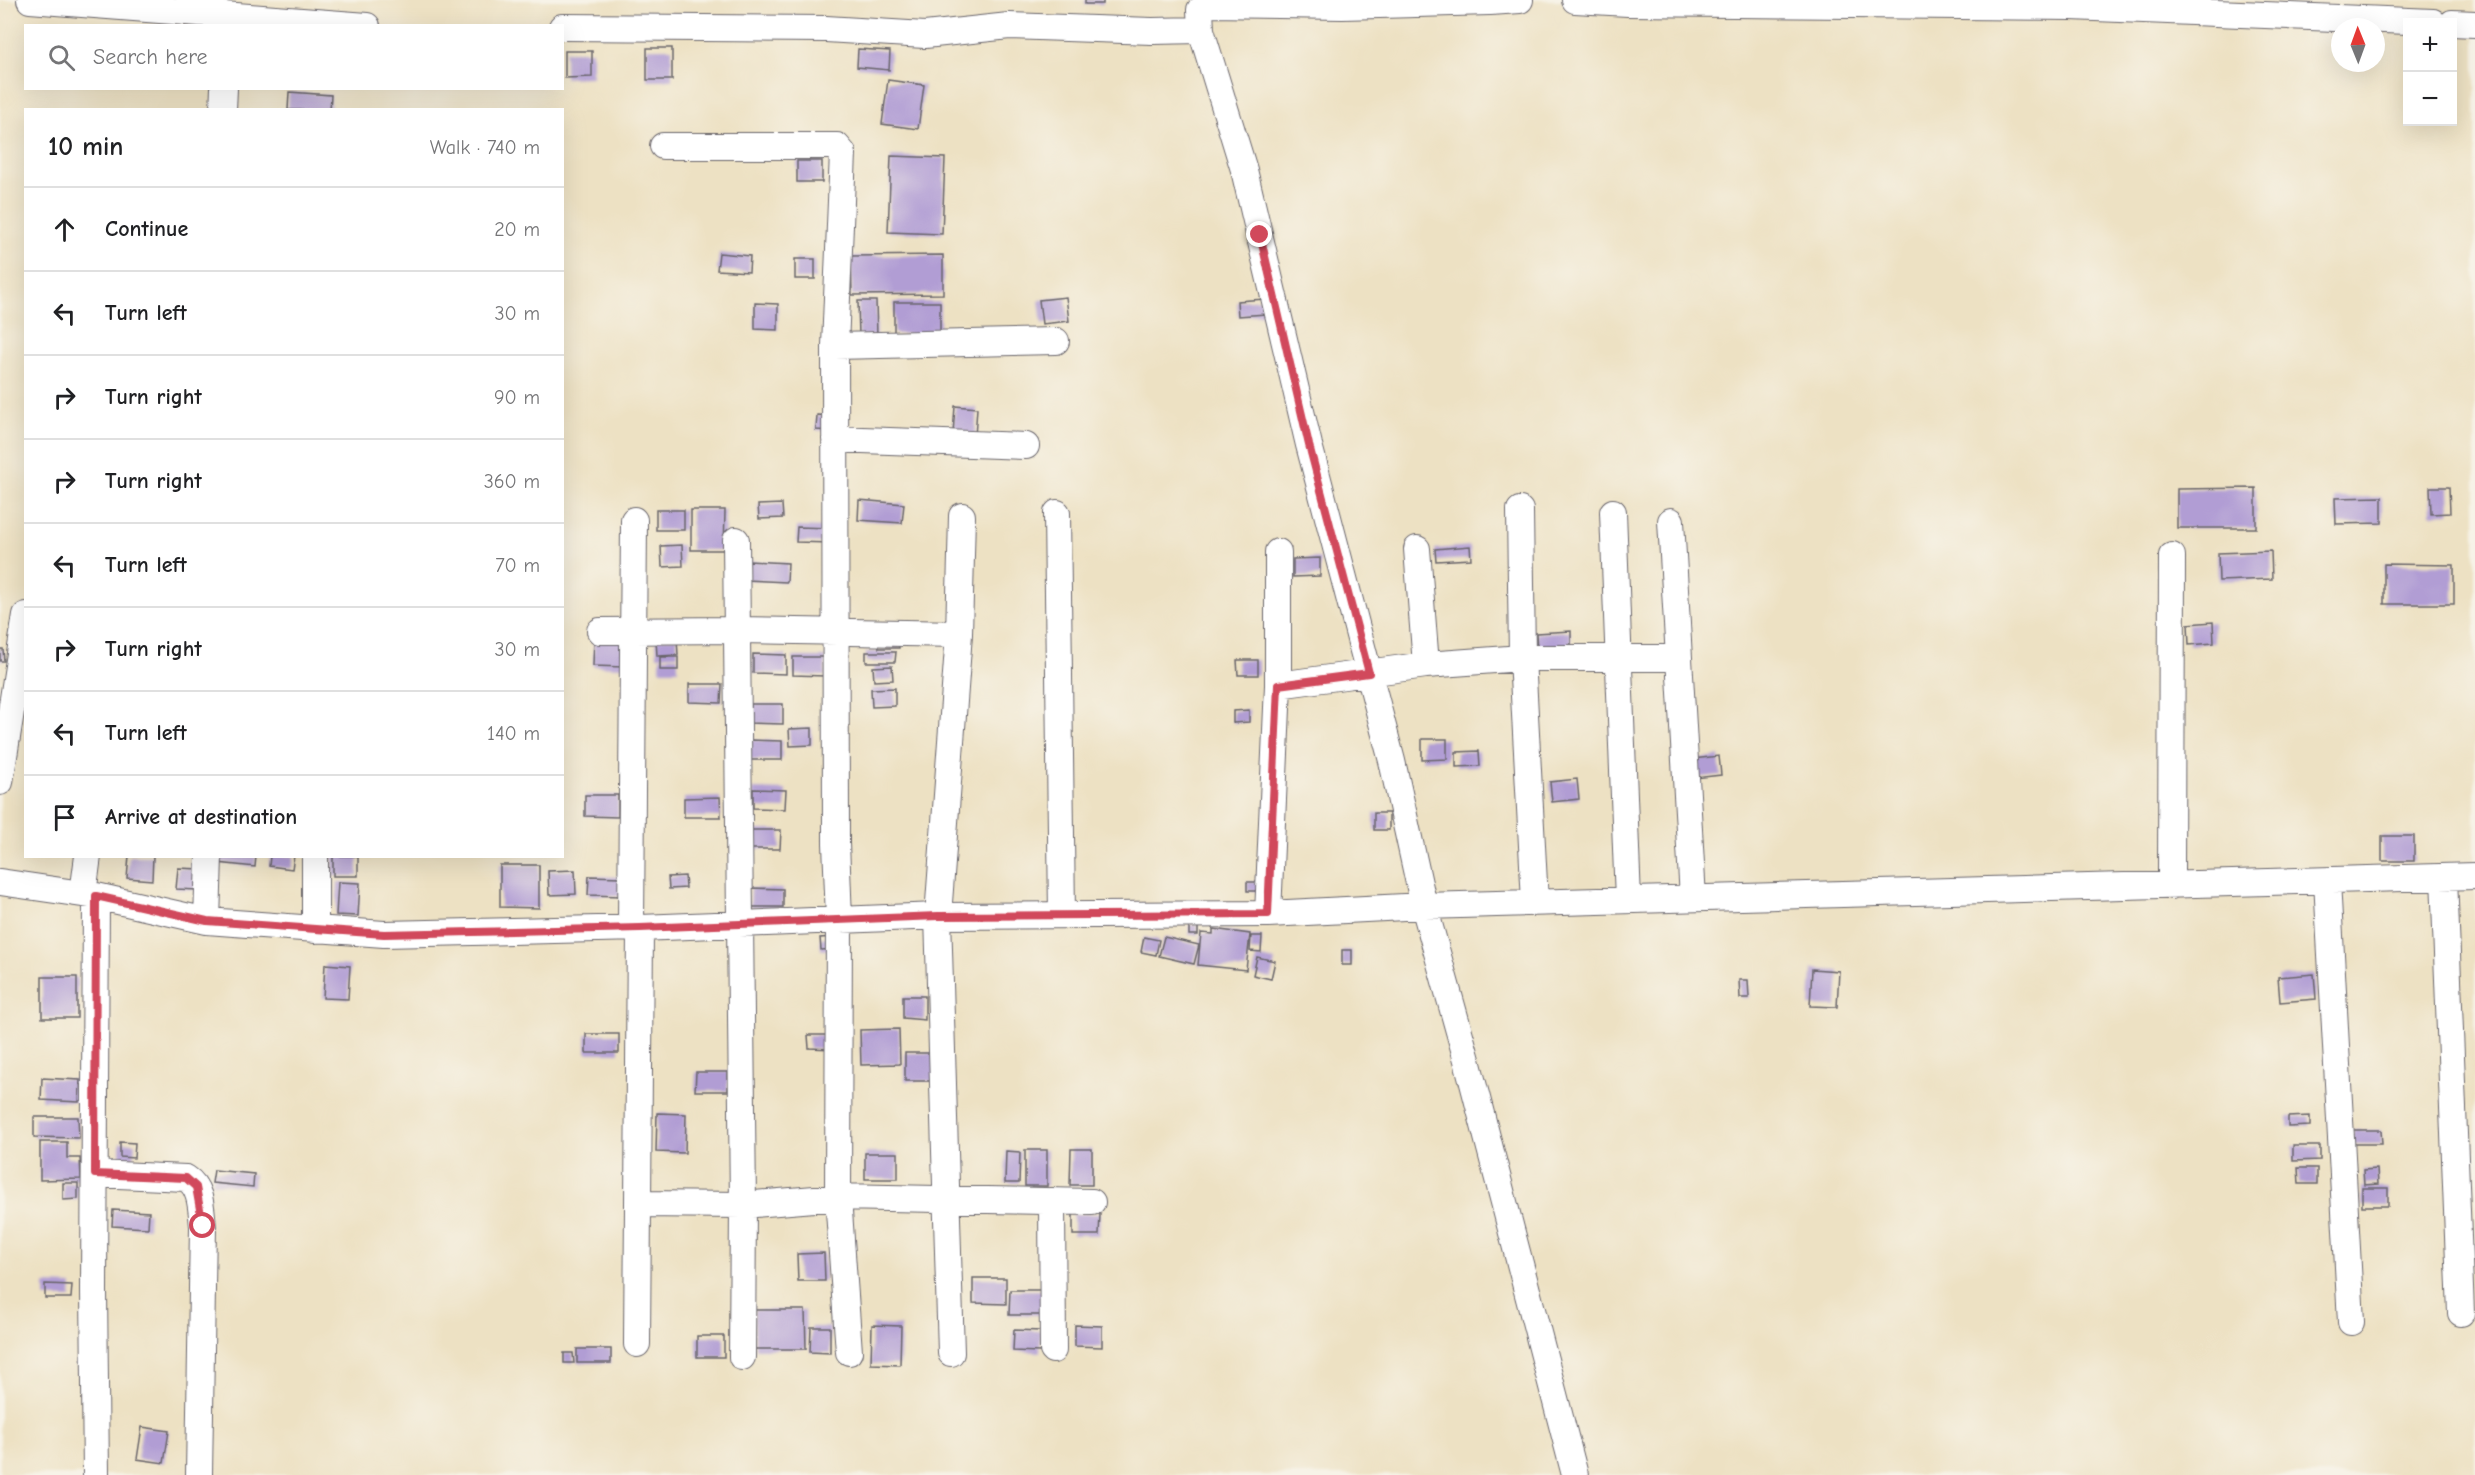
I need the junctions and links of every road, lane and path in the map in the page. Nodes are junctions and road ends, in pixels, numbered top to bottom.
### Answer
1 (30, 0) edge
2 (1520, 0) edge
3 (1575, 0) edge
4 (1491, 1) edge
5 (1391, 3) edge
6 (1905, 3) edge
7 (2016, 3) edge
8 (2071, 4) edge
9 (188, 12) junction
10 (1200, 13) edge
11 (2403, 21) edge
12 (2457, 23) edge
13 (207, 24) edge
14 (341, 24) edge
15 (2475, 24) edge
16 (564, 27) edge
17 (224, 90) edge
18 (223, 108) edge
19 (663, 146) dead end
20 (1056, 341) dead end
21 (835, 346) junction
22 (835, 439) junction
23 (1026, 446) dead end
24 (1520, 510) dead end
25 (1613, 512) dead end
26 (1057, 513) dead end
27 (962, 516) dead end
28 (634, 520) dead end
29 (1671, 521) dead end
30 (736, 540) dead end
31 (1417, 549) dead end
32 (1278, 552) dead end
33 (2172, 556) dead end
34 (24, 628) edge
35 (737, 630) junction
36 (600, 631) dead end
37 (632, 631) junction
38 (835, 632) junction
39 (959, 634) junction
40 (1522, 658) junction
41 (1619, 658) junction
42 (1679, 658) junction
43 (1426, 665) junction
44 (1369, 673) junction
45 (1278, 685) junction
46 (0, 782) edge
47 (88, 858) edge
48 (208, 858) edge
49 (315, 858) edge
50 (2475, 876) edge
51 (2444, 877) junction
52 (2327, 881) junction
53 (0, 882) edge
54 (2171, 886) junction
55 (90, 895) junction
56 (1693, 898) junction
57 (1628, 900) junction
58 (1534, 902) junction
59 (1424, 906) junction
60 (1268, 914) junction
61 (1062, 915) junction
62 (938, 916) junction
63 (839, 919) junction
64 (207, 921) junction
65 (739, 923) junction
66 (636, 928) junction
67 (315, 930) junction
68 (95, 1174) junction
69 (838, 1197) junction
70 (946, 1198) junction
71 (1052, 1201) junction
72 (1092, 1202) dead end
73 (638, 1204) junction
74 (742, 1205) junction
75 (2461, 1313) dead end
76 (2350, 1322) dead end
77 (637, 1344) dead end
78 (1053, 1350) dead end
79 (849, 1353) dead end
80 (951, 1353) dead end
81 (741, 1357) dead end
82 (96, 1475) edge
83 (199, 1475) edge
84 (1575, 1475) edge

1 - 9 street
2 - 4 street
3 - 6 street
4 - 5 street
5 - 10 street
6 - 7 street
7 - 8 street
8 - 11 street
9 - 13 street
9 - 14 street
10 - 16 street
10 - 44 street
12 - 15 street
17 - 18 street
19 - 21 street
20 - 21 street
21 - 22 street
22 - 23 street
22 - 38 street
24 - 40 street
25 - 41 street
26 - 61 street
27 - 39 street
28 - 37 street
29 - 42 street
30 - 35 street
31 - 43 street
32 - 45 street
33 - 54 street
34 - 46 street
35 - 37 street
35 - 38 street
35 - 65 street
36 - 37 street
37 - 66 street
38 - 39 street
38 - 63 street
39 - 62 street
40 - 41 street
40 - 43 street
40 - 58 street
41 - 42 street
41 - 57 street
42 - 56 street
43 - 44 street
44 - 45 street
44 - 59 street
45 - 60 street
47 - 55 street
48 - 64 street
49 - 67 street
50 - 51 street
51 - 52 street
51 - 75 street
52 - 54 street
52 - 76 street
53 - 55 street
54 - 56 street
55 - 64 street
55 - 68 street
56 - 57 street
57 - 58 street
58 - 59 street
59 - 60 street
59 - 84 street
60 - 61 street
61 - 62 street
62 - 63 street
62 - 70 street
63 - 65 street
63 - 69 street
64 - 67 street
65 - 66 street
65 - 74 street
66 - 67 street
66 - 73 street
68 - 82 street
68 - 83 street
69 - 70 street
69 - 74 street
69 - 79 street
70 - 71 street
70 - 80 street
71 - 72 street
71 - 78 street
73 - 74 street
73 - 77 street
74 - 81 street

